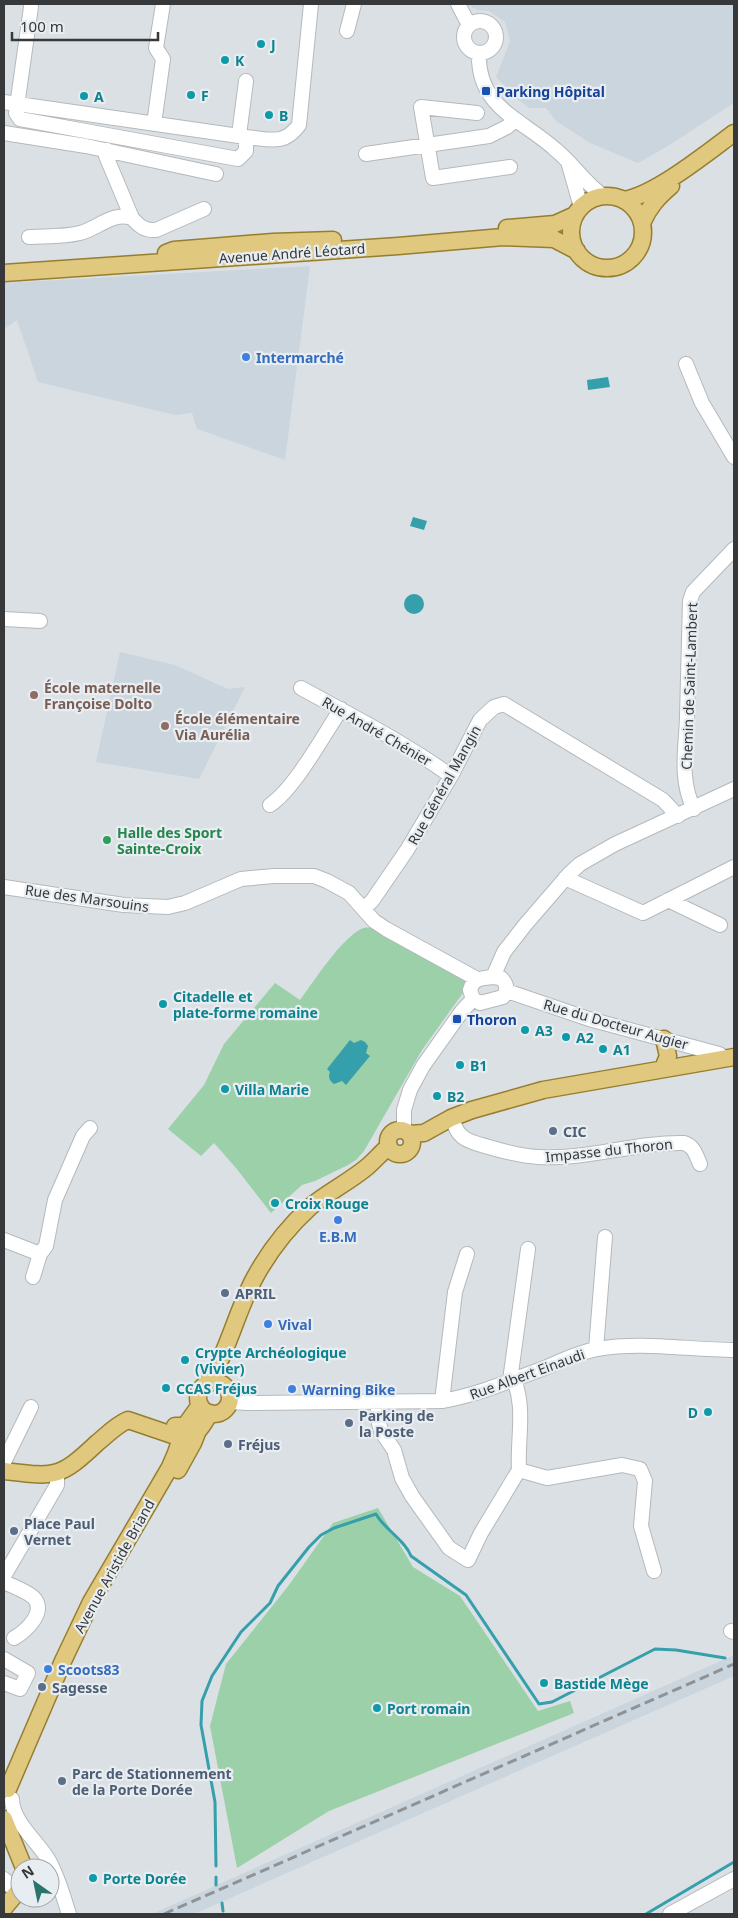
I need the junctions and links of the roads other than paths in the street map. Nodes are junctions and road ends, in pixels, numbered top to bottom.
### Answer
1 (163, 4) edge
2 (311, 4) edge
3 (354, 4) edge
4 (458, 4) edge
5 (31, 7) dead end
6 (469, 25) junction
7 (347, 31) dead end
8 (479, 52) junction
9 (246, 81) dead end
10 (11, 104) edge
11 (477, 113) dead end
12 (515, 120) junction
13 (154, 124) junction
14 (4, 133) edge
15 (734, 133) edge
16 (242, 136) junction
17 (734, 143) edge
18 (427, 145) junction
19 (106, 150) junction
20 (366, 154) dead end
21 (565, 158) junction
22 (510, 167) dead end
23 (216, 174) dead end
24 (603, 196) junction
25 (624, 200) junction
26 (204, 209) dead end
27 (578, 211) junction
28 (132, 218) junction
29 (642, 223) junction
30 (28, 237) dead end
31 (577, 251) junction
32 (4, 262) edge
33 (4, 273) edge
34 (686, 364) dead end
35 (734, 457) edge
36 (734, 549) edge
37 (4, 619) edge
38 (40, 621) dead end
39 (300, 688) dead end
40 (341, 709) junction
41 (451, 776) junction
42 (734, 789) edge
43 (270, 806) dead end
44 (694, 809) junction
45 (678, 816) junction
46 (734, 867) edge
47 (565, 878) junction
48 (4, 887) edge
49 (668, 900) junction
50 (364, 908) junction
51 (720, 925) dead end
52 (493, 977) junction
53 (477, 979) junction
54 (507, 991) junction
55 (473, 999) junction
56 (664, 1039) junction
57 (731, 1059) edge
58 (663, 1068) junction
59 (455, 1126) junction
60 (90, 1128) dead end
61 (398, 1144) junction
62 (700, 1164) dead end
63 (605, 1237) dead end
64 (4, 1240) edge
65 (528, 1249) dead end
66 (40, 1254) junction
67 (467, 1254) dead end
68 (33, 1277) dead end
69 (596, 1349) junction
70 (734, 1350) edge
71 (514, 1380) junction
72 (215, 1384) junction
73 (442, 1400) junction
74 (230, 1402) junction
75 (378, 1402) junction
76 (31, 1407) dead end
77 (205, 1409) junction
78 (188, 1432) junction
79 (4, 1462) edge
80 (4, 1467) edge
81 (519, 1470) junction
82 (4, 1472) edge
83 (57, 1473) junction
84 (654, 1571) dead end
85 (4, 1576) edge
86 (4, 1582) edge
87 (14, 1638) dead end
88 (4, 1659) edge
89 (4, 1683) edge
90 (7, 1796) edge
91 (4, 1819) edge
92 (20, 1858) edge
93 (734, 1879) edge
94 (69, 1914) edge
95 (670, 1914) edge

1 - 13 street
2 - 16 street
3 - 7 street
4 - 6 street
5 - 10 street
6 - 8 street
6 - 8 street
8 - 12 street
9 - 16 street
10 - 13 street
10 - 16 street
11 - 18 street
12 - 18 street
12 - 21 street
13 - 16 street
14 - 19 street
15 - 25 main road
17 - 29 main road
18 - 20 street
18 - 22 street
19 - 23 street
19 - 28 street
21 - 24 street
21 - 27 street
24 - 25 main road
24 - 27 main road
25 - 29 main road
26 - 28 street
27 - 31 main road
27 - 32 main road, Avenue André Léotard
28 - 30 street
29 - 31 main road
31 - 33 main road, Avenue André Léotard
34 - 35 street
36 - 44 street, Chemin de Saint-Lambert
37 - 38 street
39 - 40 street, Rue André Chénier
40 - 41 street, Rue André Chénier
40 - 43 street
41 - 45 street, Rue Général Mangin
41 - 50 street, Rue Général Mangin
42 - 44 street
44 - 45 street
45 - 47 street
46 - 49 street
47 - 49 street
47 - 52 street
48 - 50 street, Rue des Marsouins
49 - 51 street
50 - 53 street
52 - 53 street
52 - 54 street
53 - 55 street
54 - 55 street
54 - 56 street, Rue du Docteur Augier
55 - 61 street
56 - 57 street, Rue du Docteur Augier
56 - 58 main road
57 - 58 main road
57 - 59 main road
58 - 61 main road
59 - 61 main road
59 - 62 street, Impasse du Thoron
60 - 66 street
61 - 72 main road
61 - 72 main road
63 - 69 street
64 - 66 street
65 - 71 street
66 - 68 street
67 - 73 street
69 - 70 street, Rue Albert Einaudi
69 - 71 street, Rue Albert Einaudi
71 - 73 street, Rue Albert Einaudi
71 - 81 street
72 - 74 main road
72 - 77 main road
73 - 75 street, Rue Albert Einaudi
74 - 75 street, Rue Albert Einaudi
74 - 77 main road
75 - 81 street
76 - 79 street
77 - 78 main road, Avenue Aristide Briand
78 - 80 main road
78 - 83 main road
78 - 90 main road, Avenue Aristide Briand
81 - 84 street
82 - 83 main road
83 - 85 street
86 - 87 street
88 - 89 street
90 - 94 street
91 - 92 main road
93 - 95 street

